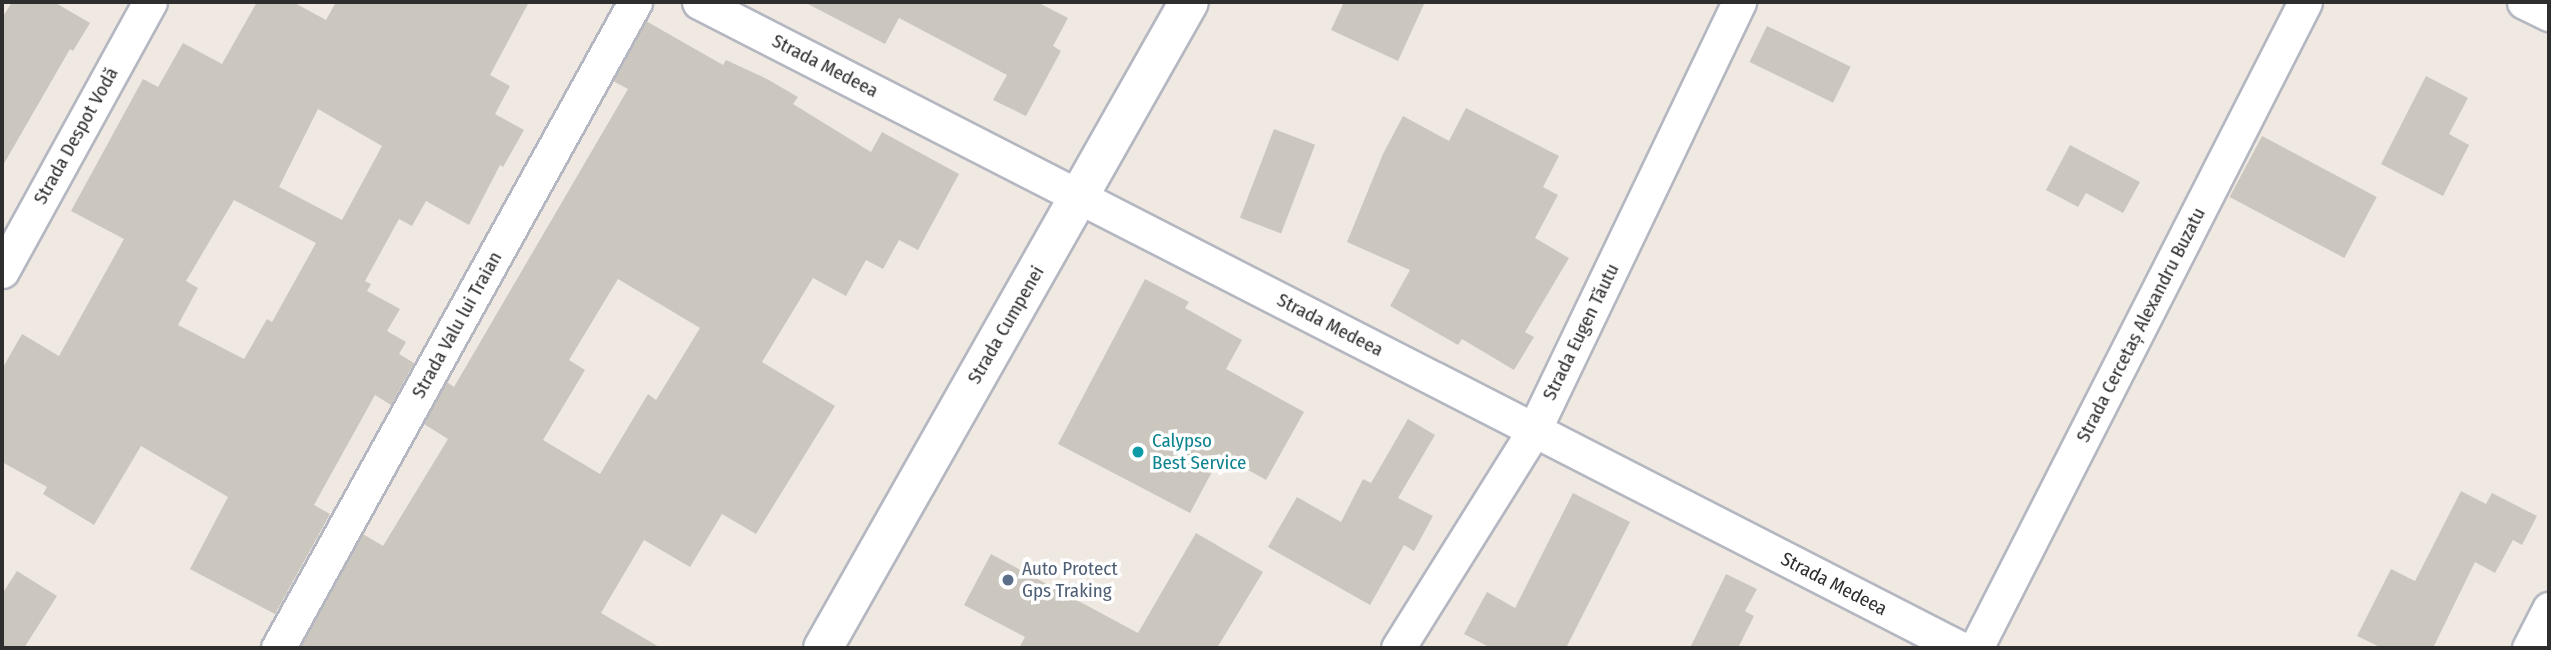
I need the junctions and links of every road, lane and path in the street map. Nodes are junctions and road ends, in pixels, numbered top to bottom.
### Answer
1 (150, 2) edge
2 (635, 2) edge
3 (699, 2) edge
4 (1189, 2) edge
5 (1740, 2) edge
6 (2305, 2) edge
7 (2524, 2) edge
8 (2549, 14) edge
9 (1079, 197) junction
10 (2, 271) edge
11 (1534, 430) junction
12 (2549, 609) edge
13 (278, 648) edge
14 (823, 648) edge
15 (1398, 648) edge
16 (1960, 648) edge
17 (1976, 648) edge
18 (2529, 648) edge

1 - 10 street, Strada Despot Vodă
2 - 13 street, Strada Valu lui Traian
3 - 9 street, Strada Medeea
4 - 9 main road, Strada Cumpenei
5 - 11 street, Strada Eugen Tăutu
6 - 17 street, Strada Cercetaș Alexandru Buzatu
7 - 8 street
9 - 11 street, Strada Medeea
9 - 14 main road, Strada Cumpenei
11 - 15 street, Strada Eugen Tăutu
11 - 16 street, Strada Medeea
12 - 18 street

